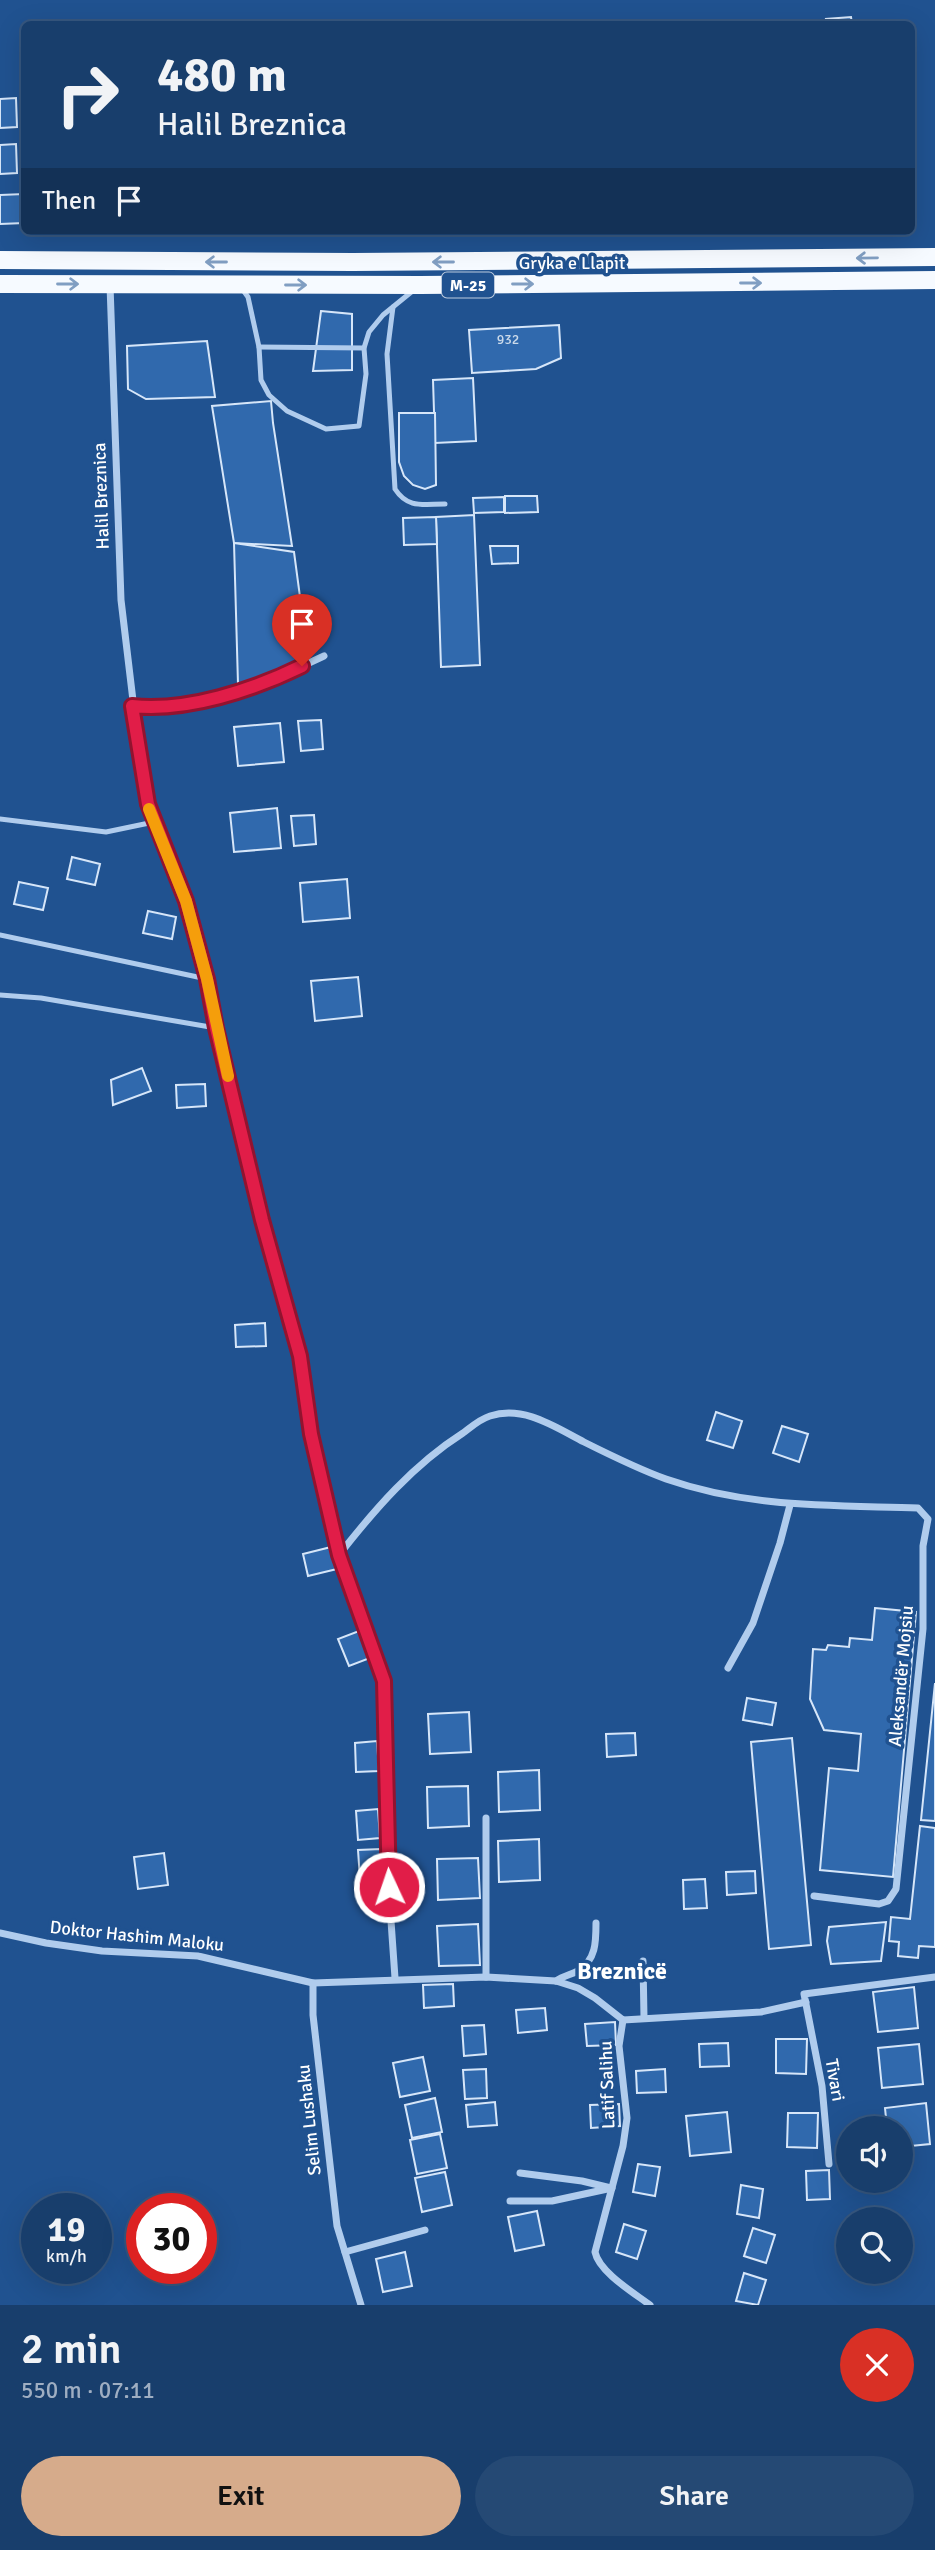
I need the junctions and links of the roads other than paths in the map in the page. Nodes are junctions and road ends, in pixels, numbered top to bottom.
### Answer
1 (935, 257) edge
2 (0, 261) edge
3 (935, 280) edge
4 (0, 284) edge
5 (110, 285) junction
6 (239, 285) junction
7 (420, 285) junction
8 (393, 307) junction
9 (259, 347) junction
10 (364, 348) junction
11 (445, 504) dead end
12 (324, 656) dead end
13 (132, 706) junction
14 (0, 819) edge
15 (154, 822) junction
16 (0, 935) edge
17 (207, 979) junction
18 (0, 995) edge
19 (216, 1028) junction
20 (790, 1505) junction
21 (339, 1555) junction
22 (728, 1668) dead end
23 (486, 1818) dead end
24 (814, 1896) dead end
25 (596, 1923) dead end
26 (0, 1933) edge
27 (643, 1961) dead end
28 (486, 1977) junction
29 (395, 1978) junction
30 (935, 1978) edge
31 (556, 1981) junction
32 (313, 1983) junction
33 (806, 2002) junction
34 (644, 2018) junction
35 (623, 2020) junction
36 (829, 2164) dead end
37 (520, 2173) dead end
38 (611, 2189) junction
39 (510, 2201) dead end
40 (425, 2230) dead end
41 (345, 2252) junction
42 (361, 2305) edge
43 (650, 2305) edge

1 -> 2 main road, Gryka e Llapit / M-25
7 -> 3 main road, Gryka e Llapit / M-25
4 -> 5 main road, Gryka e Llapit / M-25
5 - 6 main road, Gryka e Llapit / M-25
5 - 13 street, Halil Breznica
6 -> 7 main road, Gryka e Llapit / M-25
6 - 9 lane
7 - 8 lane
8 - 10 lane
8 - 11 lane
9 - 10 lane
9 - 10 lane
12 - 13 street
13 - 15 street, Halil Breznica
14 - 15 lane
15 - 17 street, Halil Breznica
16 - 17 lane
17 - 19 street, Halil Breznica
18 - 19 lane
19 - 21 street, Halil Breznica
20 - 21 street, Aleksandër Mojsiu
20 - 22 street
20 - 24 street, Aleksandër Mojsiu
21 - 29 street, Halil Breznica
23 - 28 street
25 - 31 street
26 - 32 street, Doktor Hashim Maloku
27 - 34 street
28 - 29 street
28 - 31 street
29 - 32 street, Doktor Hashim Maloku
30 - 33 street
31 - 35 street
32 - 41 street, Selim Lushaku
33 - 34 street
33 - 36 street, Tivari
34 - 35 street
35 - 38 street, Latif Salihu
37 - 38 street
38 - 39 street
38 - 43 street, Latif Salihu
40 - 41 street
41 - 42 street, Selim Lushaku

